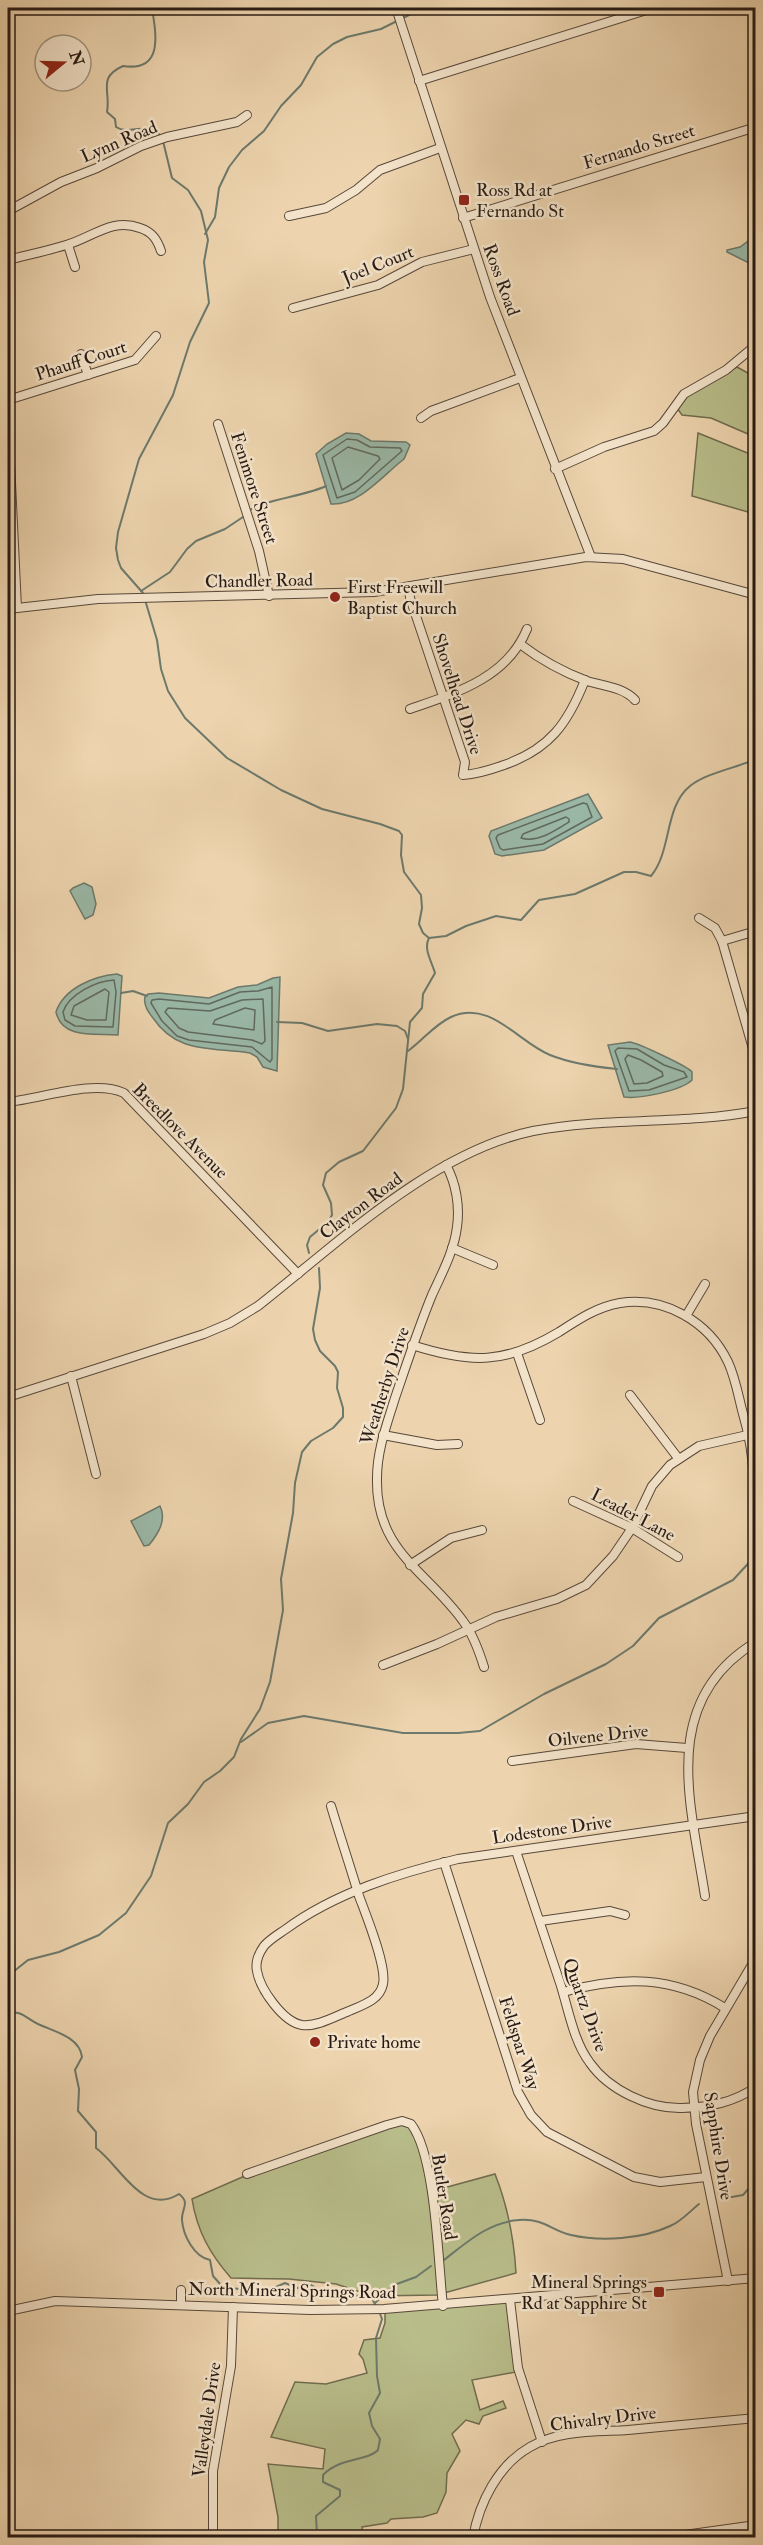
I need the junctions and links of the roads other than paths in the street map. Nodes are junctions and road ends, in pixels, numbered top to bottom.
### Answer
1 (396, 8) edge
2 (653, 8) edge
3 (419, 81) junction
4 (247, 115) dead end
5 (756, 127) edge
6 (440, 148) junction
7 (8, 211) edge
8 (289, 216) dead end
9 (463, 218) junction
10 (68, 245) junction
11 (474, 249) junction
12 (161, 251) dead end
13 (8, 261) edge
14 (75, 267) dead end
15 (293, 308) dead end
16 (156, 336) dead end
17 (756, 345) edge
18 (81, 354) dead end
19 (88, 375) junction
20 (520, 378) junction
21 (8, 400) edge
22 (421, 418) dead end
23 (8, 420) edge
24 (218, 424) dead end
25 (555, 469) junction
26 (591, 557) junction
27 (409, 587) junction
28 (756, 595) edge
29 (269, 596) junction
30 (17, 608) junction
31 (8, 609) edge
32 (527, 629) dead end
33 (520, 644) junction
34 (585, 680) junction
35 (443, 697) junction
36 (635, 700) dead end
37 (410, 709) dead end
38 (699, 918) dead end
39 (756, 931) edge
40 (722, 941) junction
41 (756, 1059) edge
42 (8, 1102) edge
43 (756, 1111) edge
44 (446, 1165) junction
45 (452, 1248) junction
46 (493, 1265) dead end
47 (298, 1274) junction
48 (705, 1284) dead end
49 (686, 1316) junction
50 (412, 1345) junction
51 (518, 1353) junction
52 (71, 1376) junction
53 (630, 1395) dead end
54 (8, 1397) edge
55 (540, 1420) dead end
56 (752, 1434) edge
57 (383, 1435) junction
58 (458, 1444) dead end
59 (678, 1458) junction
60 (96, 1474) dead end
61 (753, 1490) dead end
62 (573, 1501) dead end
63 (632, 1528) junction
64 (482, 1530) dead end
65 (678, 1557) dead end
66 (410, 1565) junction
67 (469, 1630) junction
68 (756, 1642) edge
69 (383, 1665) dead end
70 (484, 1666) dead end
71 (687, 1748) junction
72 (512, 1761) dead end
73 (331, 1806) dead end
74 (756, 1816) edge
75 (694, 1824) junction
76 (516, 1851) junction
77 (444, 1862) junction
78 (358, 1891) junction
79 (705, 1896) dead end
80 (625, 1915) dead end
81 (540, 1921) junction
82 (756, 1958) edge
83 (562, 1992) junction
84 (725, 2008) junction
85 (756, 2087) edge
86 (694, 2107) junction
87 (247, 2174) dead end
88 (706, 2177) junction
89 (756, 2278) edge
90 (728, 2281) junction
91 (181, 2290) dead end
92 (510, 2300) junction
93 (181, 2304) junction
94 (443, 2306) junction
95 (233, 2307) junction
96 (8, 2312) edge
97 (756, 2418) edge
98 (542, 2442) junction
99 (756, 2525) edge
100 (697, 2536) edge
101 (213, 2538) edge
102 (473, 2538) edge
103 (663, 2538) edge

1 - 3 street, Ross Road
2 - 3 street
3 - 6 street, Ross Road
4 - 7 street, Lynn Road
5 - 9 street, Fernando Street
6 - 8 street
6 - 9 street, Ross Road
9 - 11 street, Ross Road
10 - 12 street
10 - 13 street
10 - 14 street
11 - 15 street, Joel Court
11 - 20 street, Ross Road
16 - 19 street, Phauff Court
17 - 25 street
18 - 19 street
19 - 21 street, Phauff Court
20 - 22 street
20 - 25 street, Ross Road
23 - 30 street
24 - 29 street, Fenimore Street
25 - 26 street, Ross Road
26 - 27 street, Chandler Road
26 - 28 street, Chandler Road
27 - 29 street, Chandler Road
27 - 35 street, Shovelhead Drive
29 - 30 street, Chandler Road
30 - 31 street, Chandler Road
32 - 33 street
33 - 34 street
33 - 35 street
34 - 35 street, Shovelhead Drive
34 - 36 street
35 - 37 street
38 - 40 street
39 - 40 street
40 - 41 street
42 - 47 street, Breedlove Avenue
43 - 44 street, Clayton Road
44 - 45 street, Weatherby Drive
44 - 47 street, Clayton Road
45 - 46 street
45 - 50 street, Weatherby Drive
47 - 52 street, Clayton Road
48 - 49 street
49 - 51 street
49 - 56 street
50 - 51 street
50 - 57 street, Weatherby Drive
51 - 55 street
52 - 54 street, Clayton Road
52 - 60 street
53 - 59 street
56 - 59 street
56 - 61 street
57 - 58 street
57 - 66 street, Weatherby Drive
59 - 63 street
62 - 63 street, Leader Lane
63 - 65 street, Leader Lane
63 - 67 street
64 - 66 street
66 - 67 street, Weatherby Drive
67 - 69 street
67 - 70 street, Weatherby Drive
68 - 71 street
71 - 72 street, Oilvene Drive
71 - 75 street
73 - 78 street, Lodestone Drive
74 - 75 street, Lodestone Drive
75 - 76 street, Lodestone Drive
75 - 79 street
76 - 77 street, Lodestone Drive
76 - 81 street, Quartz Drive
77 - 78 street, Lodestone Drive
77 - 88 street, Feldspar Way
78 - 78 street, Lodestone Drive
80 - 81 street
81 - 83 street, Quartz Drive
82 - 84 street, Sapphire Drive
83 - 84 street
83 - 86 street, Quartz Drive
84 - 86 street, Sapphire Drive
85 - 86 street, Quartz Drive
86 - 88 street, Sapphire Drive
87 - 94 street, Butler Road
88 - 90 street, Sapphire Drive
89 - 90 street, North Mineral Springs Road
90 - 92 street, North Mineral Springs Road
91 - 93 street
92 - 94 street, North Mineral Springs Road
92 - 98 street
93 - 95 street, North Mineral Springs Road
93 - 96 street, North Mineral Springs Road
94 - 95 street, North Mineral Springs Road
95 - 101 street, Valleydale Drive
97 - 98 street, Chivalry Drive
98 - 102 street, Chivalry Drive
99 - 100 street
100 - 103 street

